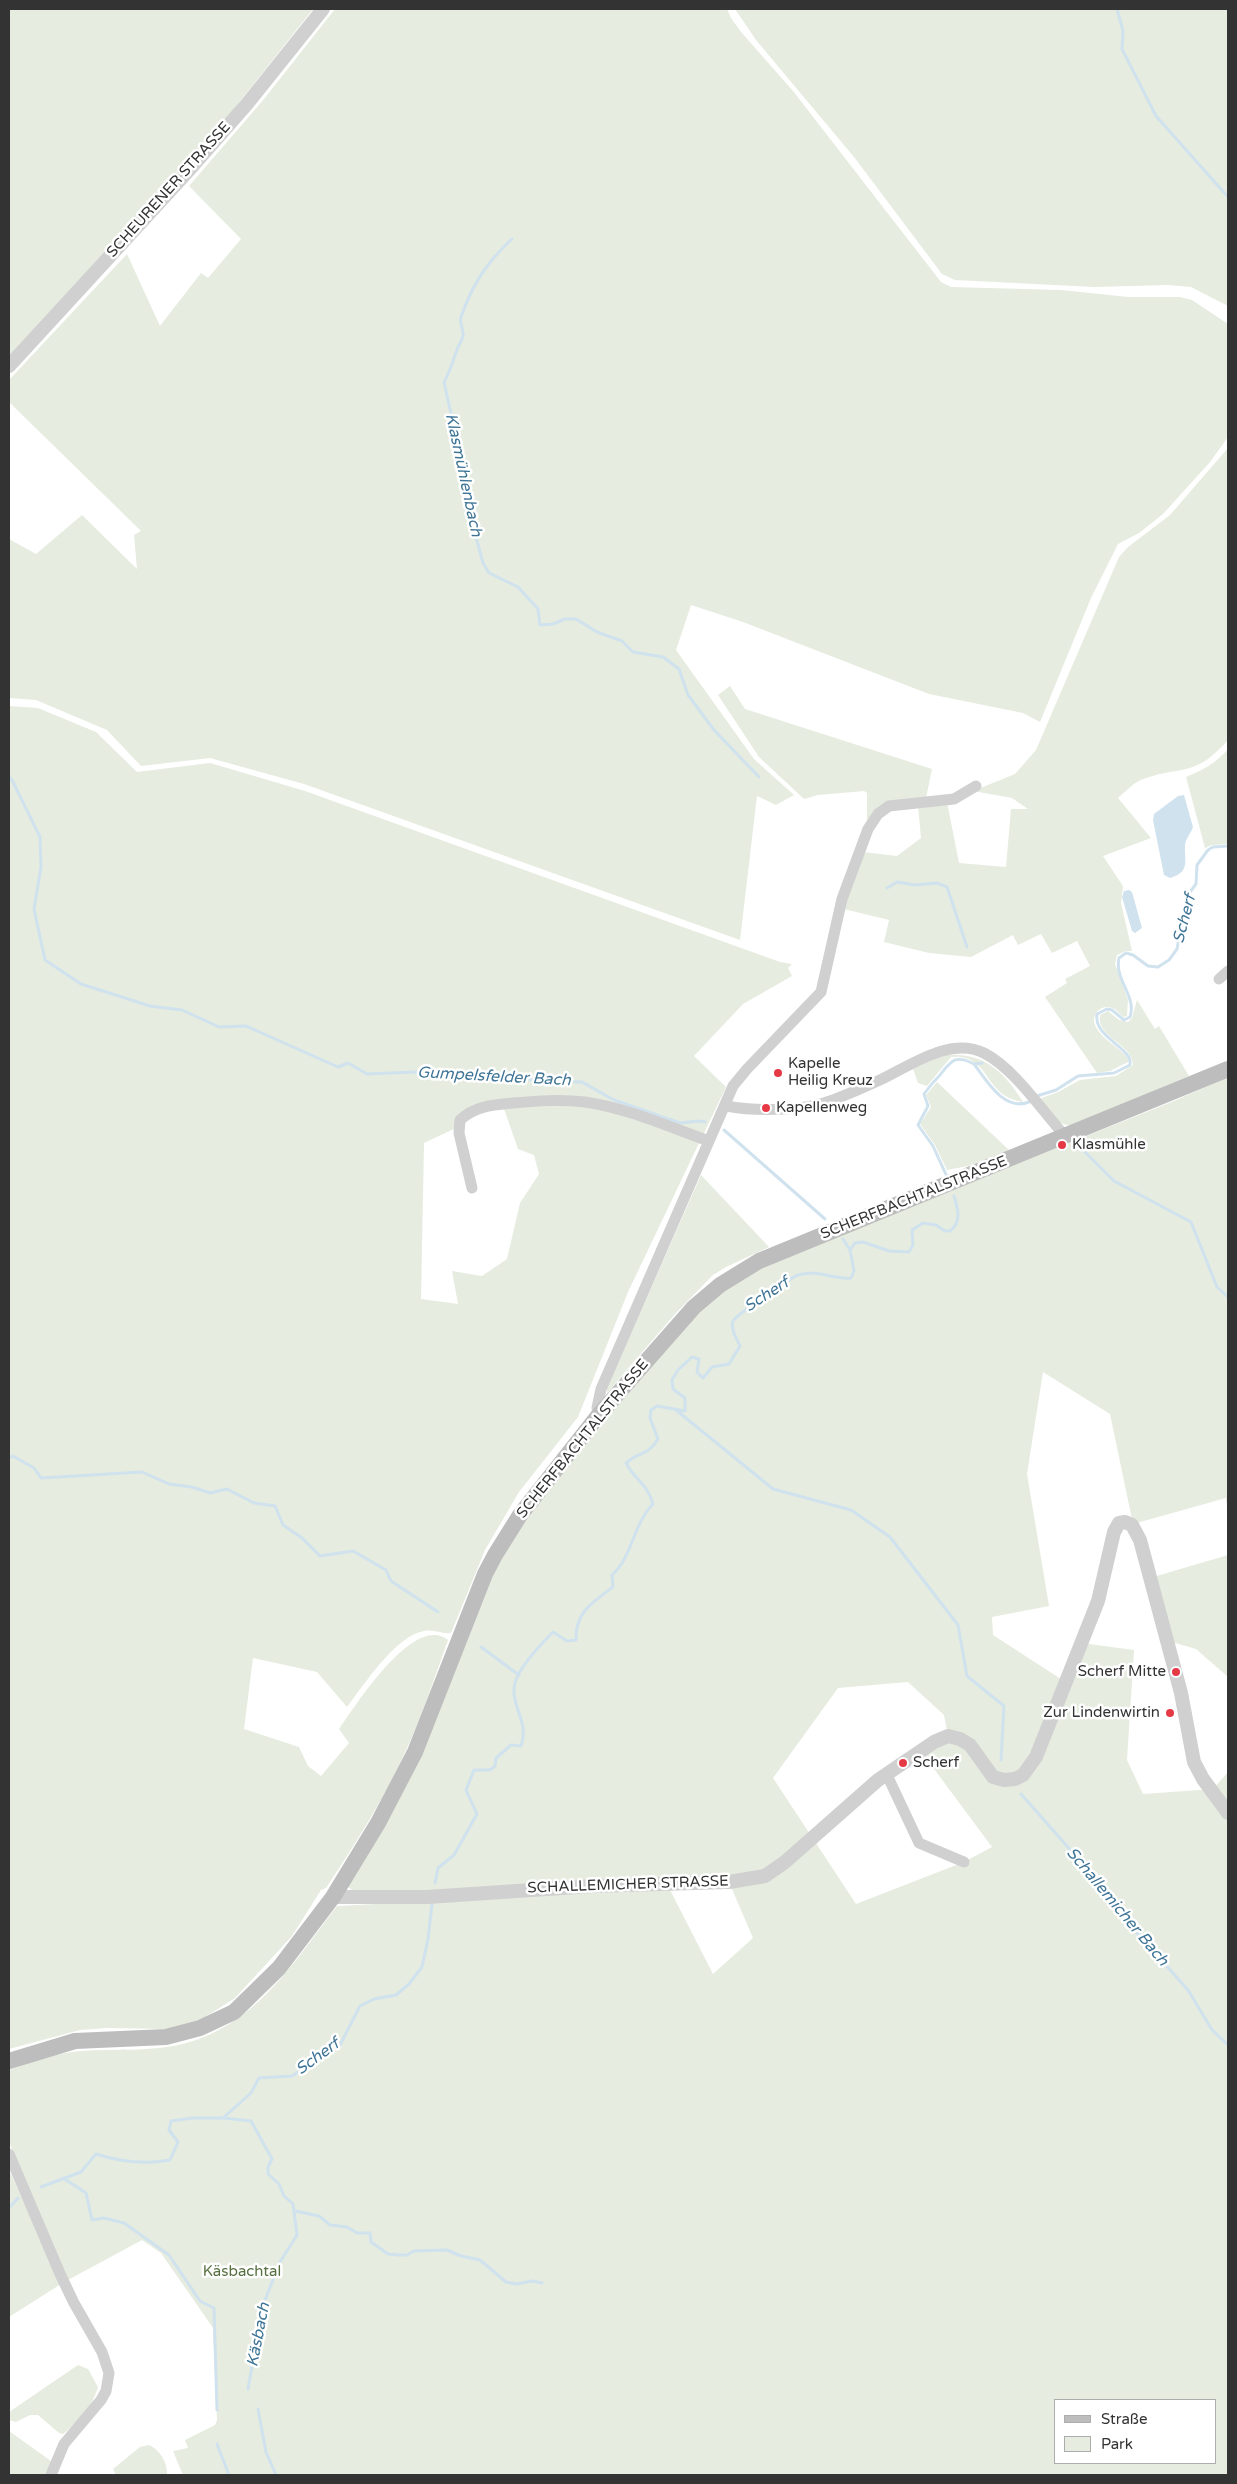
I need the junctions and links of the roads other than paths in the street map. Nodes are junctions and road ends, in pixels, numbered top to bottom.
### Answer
1 (323, 9) edge
2 (9, 366) edge
3 (976, 786) dead end
4 (1228, 971) edge
5 (1219, 979) dead end
6 (1228, 1069) edge
7 (726, 1106) junction
8 (1066, 1137) junction
9 (709, 1141) junction
10 (472, 1188) dead end
11 (598, 1416) junction
12 (887, 1774) junction
13 (1228, 1813) edge
14 (964, 1862) dead end
15 (333, 1898) junction
16 (9, 2061) edge
17 (9, 2154) edge
18 (51, 2475) edge

1 - 2 street, SCHEURENER STRASSE
3 - 7 street
4 - 5 street
6 - 8 main road, SCHERFBACHTALSTRASSE
7 - 8 street
7 - 9 street
8 - 11 main road, SCHERFBACHTALSTRASSE
9 - 10 street
9 - 11 street
11 - 15 main road, SCHERFBACHTALSTRASSE
12 - 13 street, SCHALLEMICHER STRASSE
12 - 14 street
12 - 15 street, SCHALLEMICHER STRASSE
15 - 16 main road, SCHERFBACHTALSTRASSE
17 - 18 street

